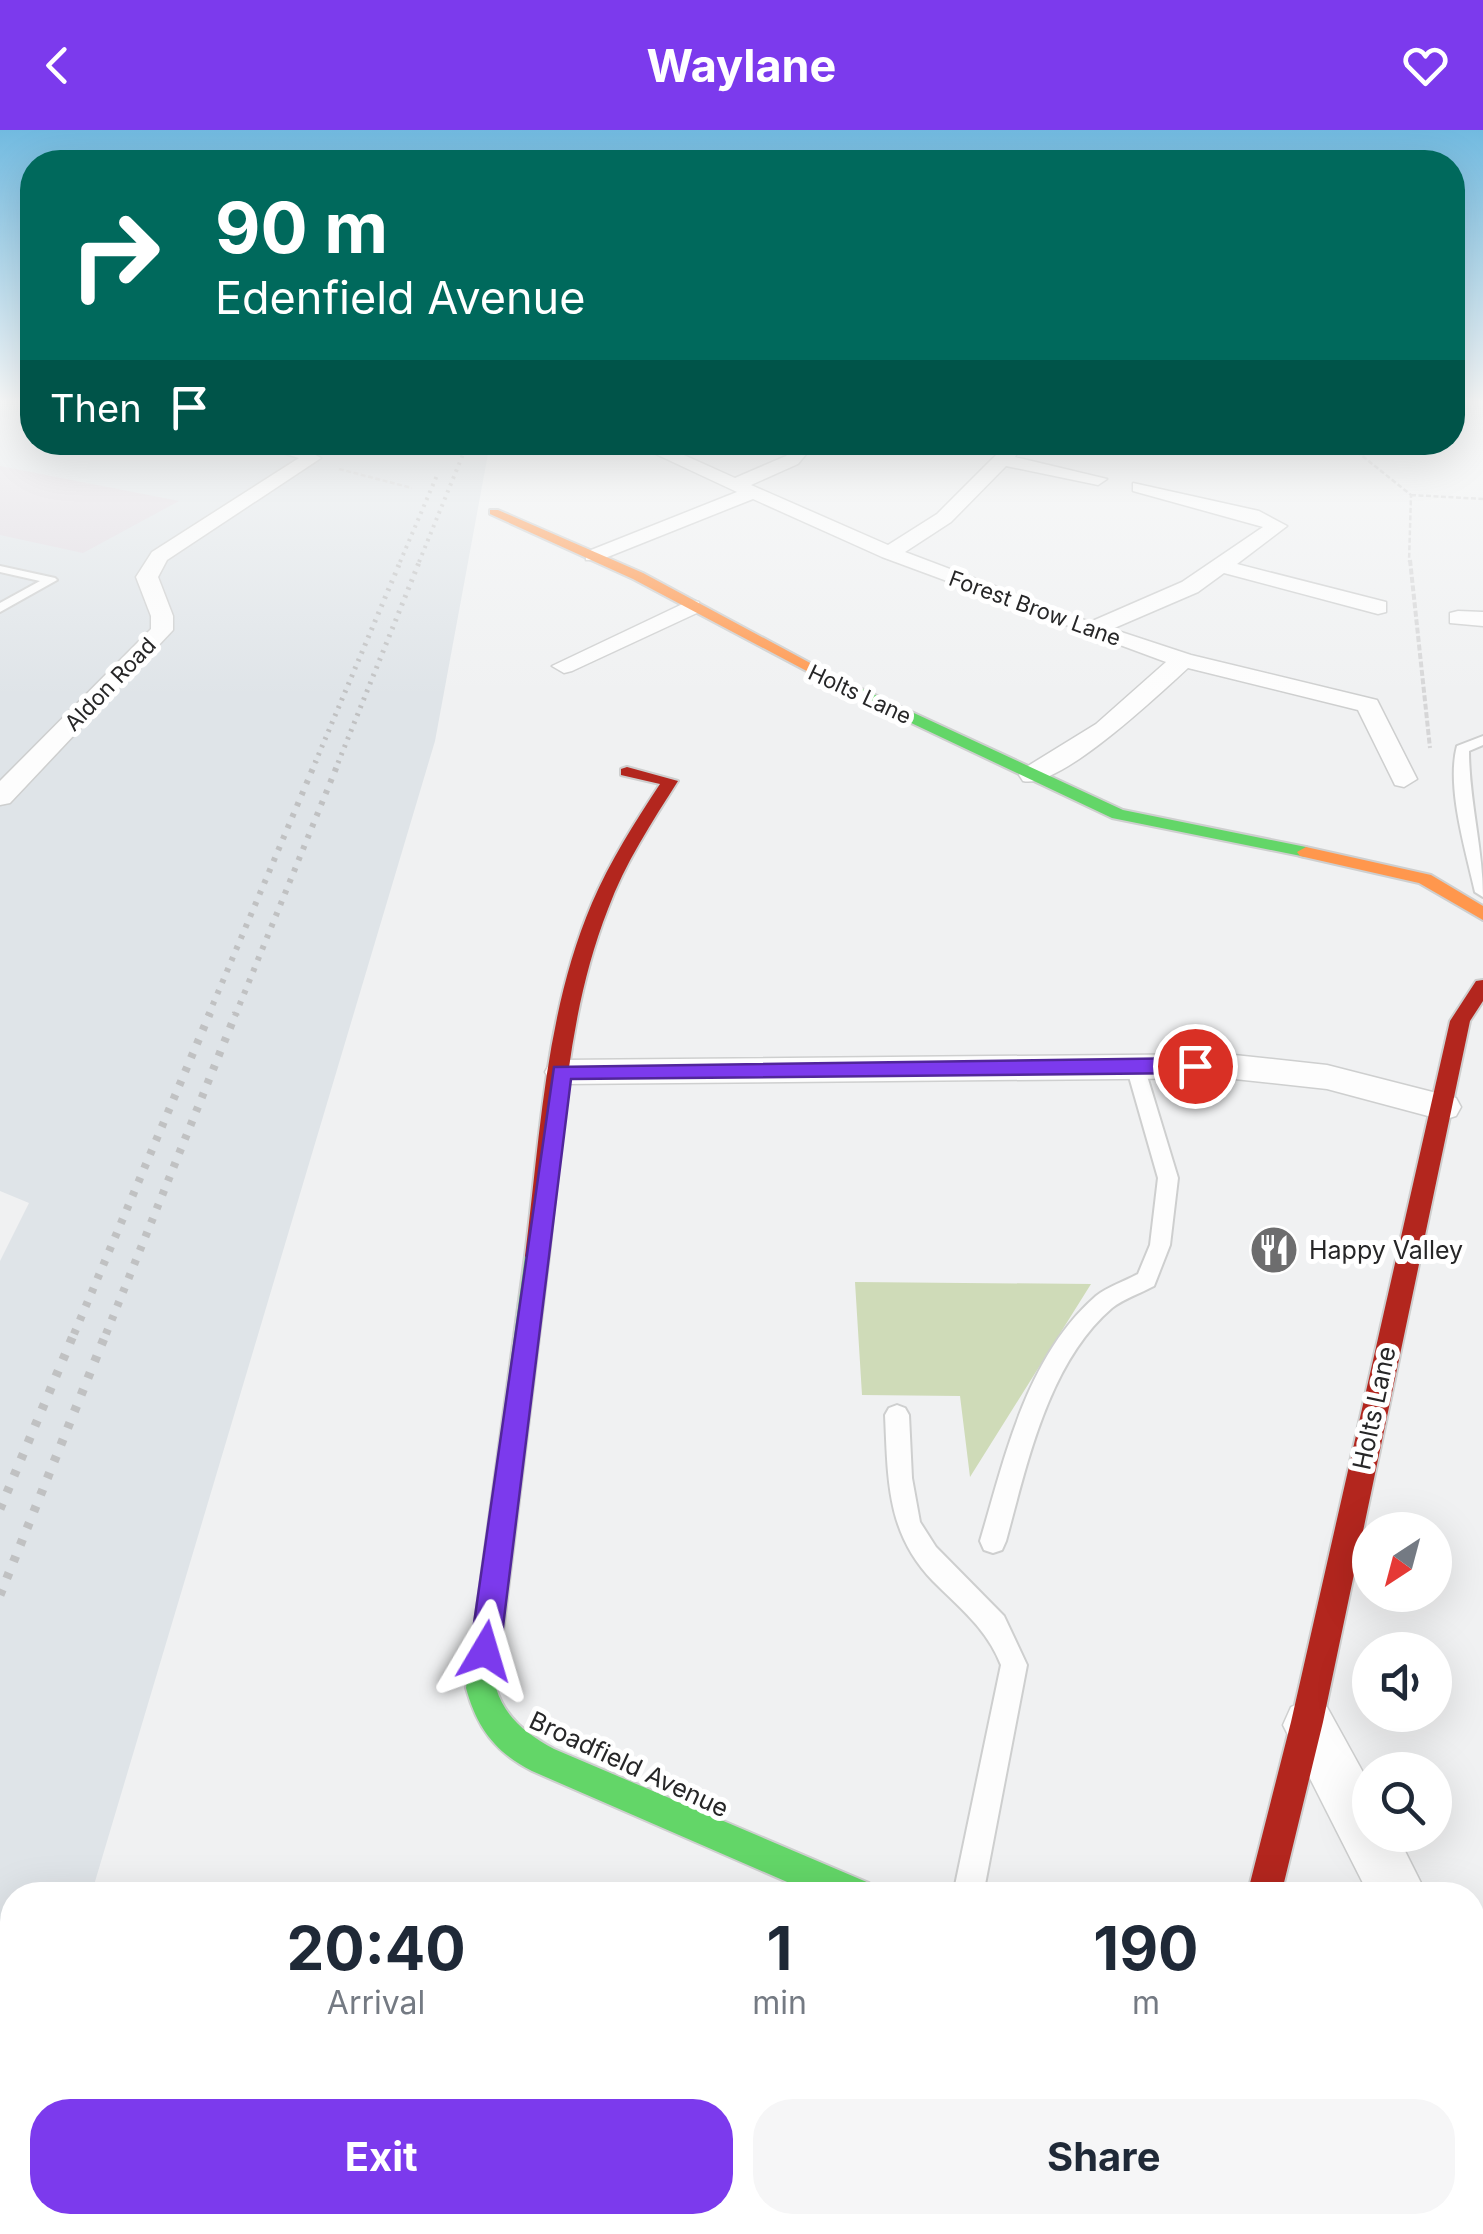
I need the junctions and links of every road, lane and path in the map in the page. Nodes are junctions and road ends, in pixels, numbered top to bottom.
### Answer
1 (254, 499) edge
2 (720, 499) edge
3 (766, 499) edge
4 (963, 499) edge
5 (1191, 499) edge
6 (494, 512) dead end
7 (888, 553) junction
8 (593, 556) junction
9 (1217, 564) junction
10 (0, 569) edge
11 (691, 607) junction
12 (1378, 607) dead end
13 (0, 608) edge
14 (1458, 618) dead end
15 (1483, 619) edge
16 (1091, 630) junction
17 (1183, 660) junction
18 (564, 666) dead end
19 (1483, 740) edge
20 (627, 772) dead end
21 (1032, 776) junction
22 (1404, 779) dead end
23 (0, 797) edge
24 (1483, 892) edge
25 (1483, 914) edge
26 (1483, 986) edge
27 (1135, 1066) junction
28 (562, 1072) junction
29 (1443, 1107) junction
30 (898, 1415) dead end
31 (994, 1541) dead end
32 (1307, 1722) junction
33 (827, 1882) edge
34 (971, 1882) edge
35 (1267, 1882) edge
36 (1393, 1882) edge

1 - 23 street, Aldon Road
2 - 8 street
3 - 7 street, Forest Brow Lane
4 - 7 street
5 - 9 street
6 - 8 street, Holts Lane
7 - 16 street, Forest Brow Lane
8 - 11 street, Holts Lane
9 - 12 street
9 - 16 street
10 - 13 lane
11 - 18 street
11 - 21 street, Holts Lane
14 - 15 street
16 - 17 street, Forest Brow Lane
17 - 21 street
17 - 22 street, Forest Brow Lane
19 - 24 lane
20 - 28 street, Broadfield Avenue
21 - 25 street, Holts Lane
26 - 29 street, Holts Lane
27 - 28 street
27 - 29 street
27 - 31 lane
28 - 33 street, Broadfield Avenue
29 - 32 street, Holts Lane
30 - 34 lane
32 - 35 street, Holts Lane
32 - 36 street

